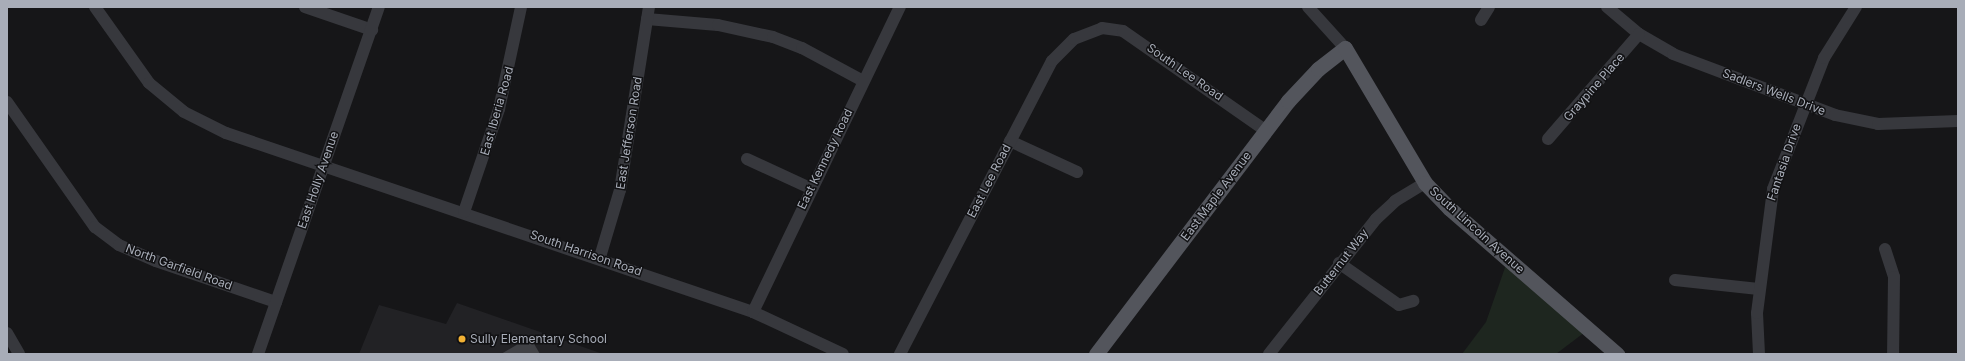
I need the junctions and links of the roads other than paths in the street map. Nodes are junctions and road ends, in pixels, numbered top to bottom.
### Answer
1 (95, 7) edge
2 (305, 7) edge
3 (379, 7) edge
4 (521, 7) edge
5 (900, 7) edge
6 (1308, 7) edge
7 (1489, 7) edge
8 (1607, 7) edge
9 (1856, 7) edge
10 (648, 13) edge
11 (1481, 20) dead end
12 (1099, 29) joint
13 (372, 30) junction
14 (1639, 34) junction
15 (1345, 48) junction
16 (863, 82) junction
17 (7, 102) edge
18 (1805, 104) junction
19 (1958, 121) edge
20 (1265, 130) junction
21 (1548, 139) dead end
22 (1010, 141) junction
23 (747, 159) dead end
24 (323, 164) junction
25 (1077, 172) dead end
26 (1425, 184) junction
27 (810, 188) junction
28 (464, 212) junction
29 (1885, 249) dead end
30 (600, 257) junction
31 (1339, 263) junction
32 (1675, 280) dead end
33 (1759, 290) junction
34 (1413, 301) dead end
35 (276, 302) junction
36 (753, 312) junction
37 (7, 333) edge
38 (19, 354) edge
39 (258, 354) edge
40 (844, 354) edge
41 (900, 354) edge
42 (1096, 354) edge
43 (1269, 354) edge
44 (1617, 354) edge
45 (1759, 354) edge
46 (1893, 354) edge

1 - 24 street, South Harrison Road
2 - 13 street
3 - 13 street, East Holly Avenue
4 - 28 street, East Iberia Road
5 - 16 street, East Kennedy Road
6 - 15 street, South Lincoln Avenue
7 - 11 street
8 - 14 street, Sadlers Wells Drive
9 - 18 street, Fantasia Drive
10 - 16 street
10 - 30 street, East Jefferson Road
12 - 20 street, South Lee Road
12 - 22 street, East Lee Road
13 - 24 street, East Holly Avenue
14 - 18 street, Sadlers Wells Drive
14 - 21 street, Graypine Place
15 - 20 main road, East Maple Avenue
15 - 26 main road, South Lincoln Avenue
16 - 27 street, East Kennedy Road
17 - 35 street, North Garfield Road
18 - 19 street, Sadlers Wells Drive
18 - 33 street, Fantasia Drive
20 - 42 main road, East Maple Avenue
22 - 25 street
22 - 41 street, East Lee Road
23 - 27 street
24 - 28 street, South Harrison Road
24 - 35 street, East Holly Avenue
26 - 31 street, Butternut Way
26 - 44 main road, South Lincoln Avenue
27 - 36 street, East Kennedy Road
28 - 30 street, South Harrison Road
29 - 46 street
30 - 36 street, South Harrison Road
31 - 34 street
31 - 43 street, Butternut Way
32 - 33 street
33 - 45 street, Fantasia Drive
35 - 39 street, East Holly Avenue
36 - 40 street, South Harrison Road
37 - 38 street

